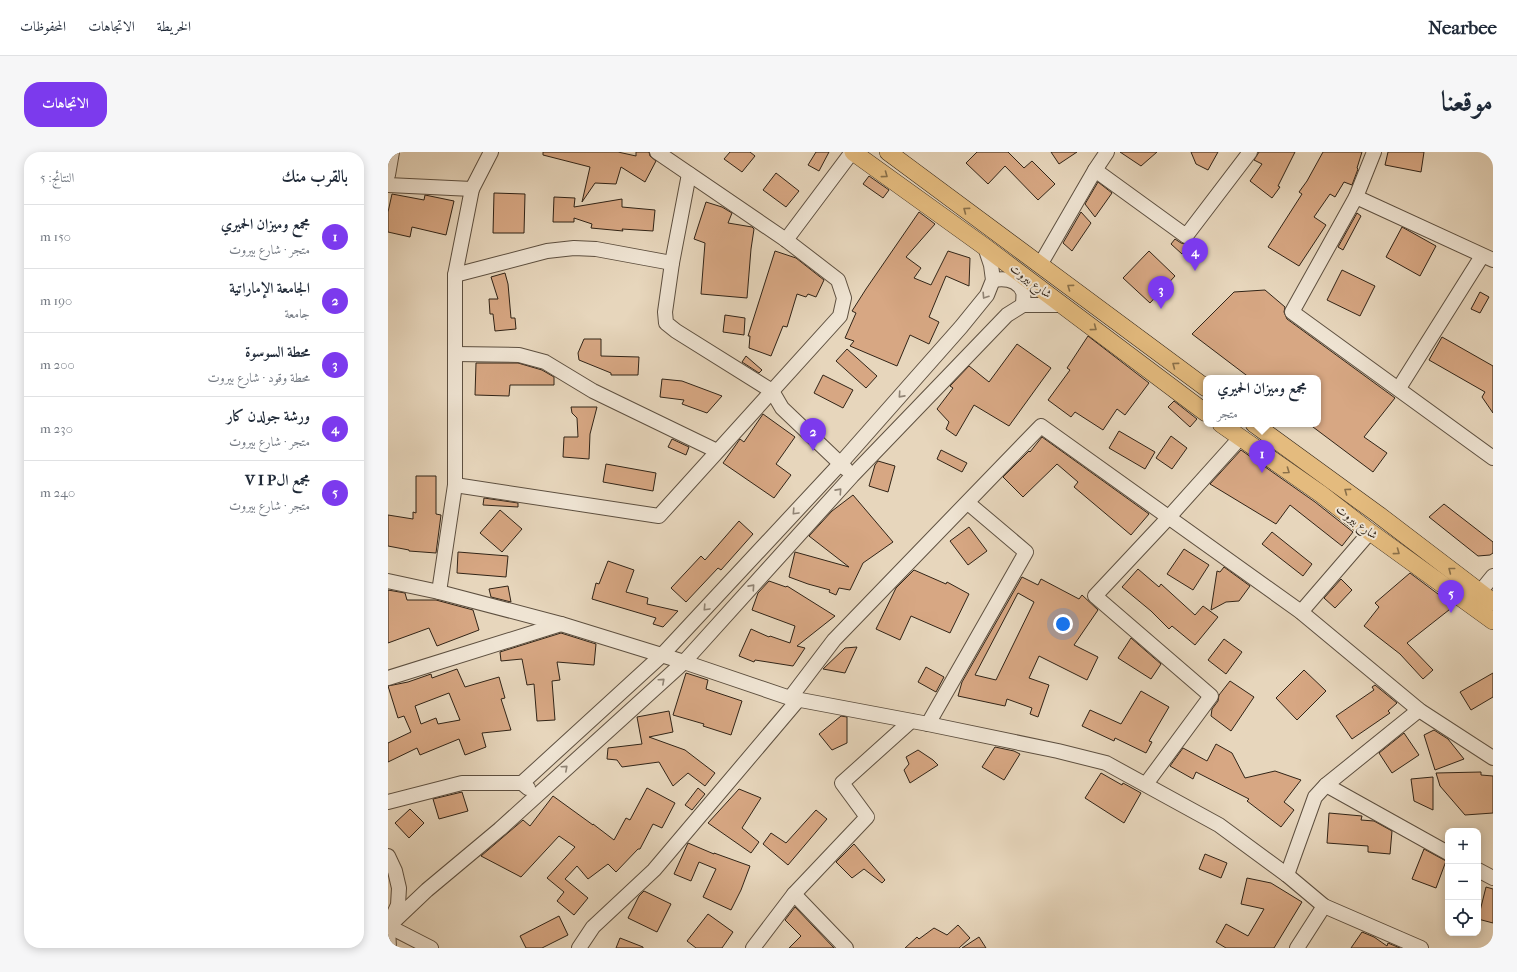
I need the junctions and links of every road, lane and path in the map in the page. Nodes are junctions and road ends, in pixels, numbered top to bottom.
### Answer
1 (392, 152) edge
2 (491, 152) edge
3 (657, 152) edge
4 (852, 152) edge
5 (888, 152) edge
6 (1107, 152) edge
7 (1250, 152) edge
8 (1374, 152) edge
9 (1095, 170) junction
10 (689, 174) junction
11 (388, 175) edge
12 (388, 185) edge
13 (472, 189) junction
14 (1356, 197) junction
15 (786, 240) junction
16 (985, 247) junction
17 (1488, 258) edge
18 (672, 263) junction
19 (1040, 265) junction
20 (456, 276) junction
21 (993, 280) junction
22 (1023, 305) junction
23 (1062, 305) junction
24 (455, 354) junction
25 (1203, 386) edge
26 (1399, 388) junction
27 (772, 391) junction
28 (1203, 411) edge
29 (1225, 427) edge
30 (1258, 427) edge
31 (1240, 438) junction
32 (717, 451) junction
33 (1493, 458) edge
34 (840, 464) junction
35 (852, 476) junction
36 (1332, 480) junction
37 (455, 485) junction
38 (1321, 494) junction
39 (968, 502) junction
40 (1168, 518) junction
41 (1370, 532) junction
42 (1493, 576) edge
43 (388, 581) edge
44 (439, 592) junction
45 (1487, 597) edge
46 (1301, 612) junction
47 (1493, 621) edge
48 (562, 624) junction
49 (662, 656) junction
50 (684, 662) junction
51 (388, 678) edge
52 (794, 699) junction
53 (1419, 710) junction
54 (911, 721) junction
55 (928, 724) junction
56 (1493, 758) edge
57 (522, 783) junction
58 (1146, 784) junction
59 (1326, 785) junction
60 (536, 794) junction
61 (388, 802) edge
62 (1445, 851) edge
63 (388, 856) edge
64 (1481, 872) edge
65 (1287, 875) junction
66 (1493, 878) edge
67 (794, 894) junction
68 (1324, 906) junction
69 (388, 927) edge
70 (389, 948) edge
71 (431, 948) edge
72 (579, 948) edge
73 (753, 948) edge
74 (846, 948) edge
75 (1297, 948) edge
76 (1421, 948) edge

1 - 11 street
2 - 13 street
3 - 10 street
4 - 15 street
4 -> 16 main road, شارع بيروت
19 -> 5 main road, شارع بيروت
6 - 9 street
7 - 9 street
8 - 14 street
9 - 19 street
10 - 15 street
10 - 18 street
12 - 13 street
13 - 20 street
14 - 17 street
14 - 26 street
15 - 27 street
16 - 21 street
16 - 23 main road, شارع بيروت
17 - 26 street
18 - 20 street
18 - 27 street
25 -> 19 main road, شارع بيروت
20 - 24 street
21 - 22 street
21 -> 34 street
22 - 23 street
22 - 35 street
23 -> 28 main road, شارع بيروت
24 - 32 street
24 - 37 street
26 - 33 street
27 - 32 street
27 - 34 street
29 - 31 main road, شارع بيروت
30 - 36 main road, شارع بيروت
31 -> 38 main road, شارع بيروت
31 - 40 street
32 - 37 street
34 - 35 street
34 -> 49 street
50 -> 35 street
36 - 38 main road
45 -> 36 main road, شارع بيروت
37 - 44 street
38 - 41 main road, شارع بيروت
39 - 40 street
39 - 52 street
39 - 55 street
40 - 46 street
40 - 58 street
41 - 46 street
41 -> 47 main road, شارع بيروت
42 - 45 street
43 - 44 street
44 - 48 street
46 - 53 street
48 - 49 street
48 - 51 street
49 - 50 street
49 - 57 street
50 - 52 street
60 -> 50 street
52 - 54 street
52 - 72 street
53 - 56 street
53 - 59 street
54 - 55 street
54 - 67 street
55 - 58 street
57 - 60 street
57 - 61 street
58 - 65 street
59 - 62 street
59 - 65 street
60 - 69 street
63 - 69 street
64 - 66 street
65 - 68 street
67 - 73 street
67 - 74 street
68 - 75 street
68 - 76 street
69 - 70 street
69 - 71 street

